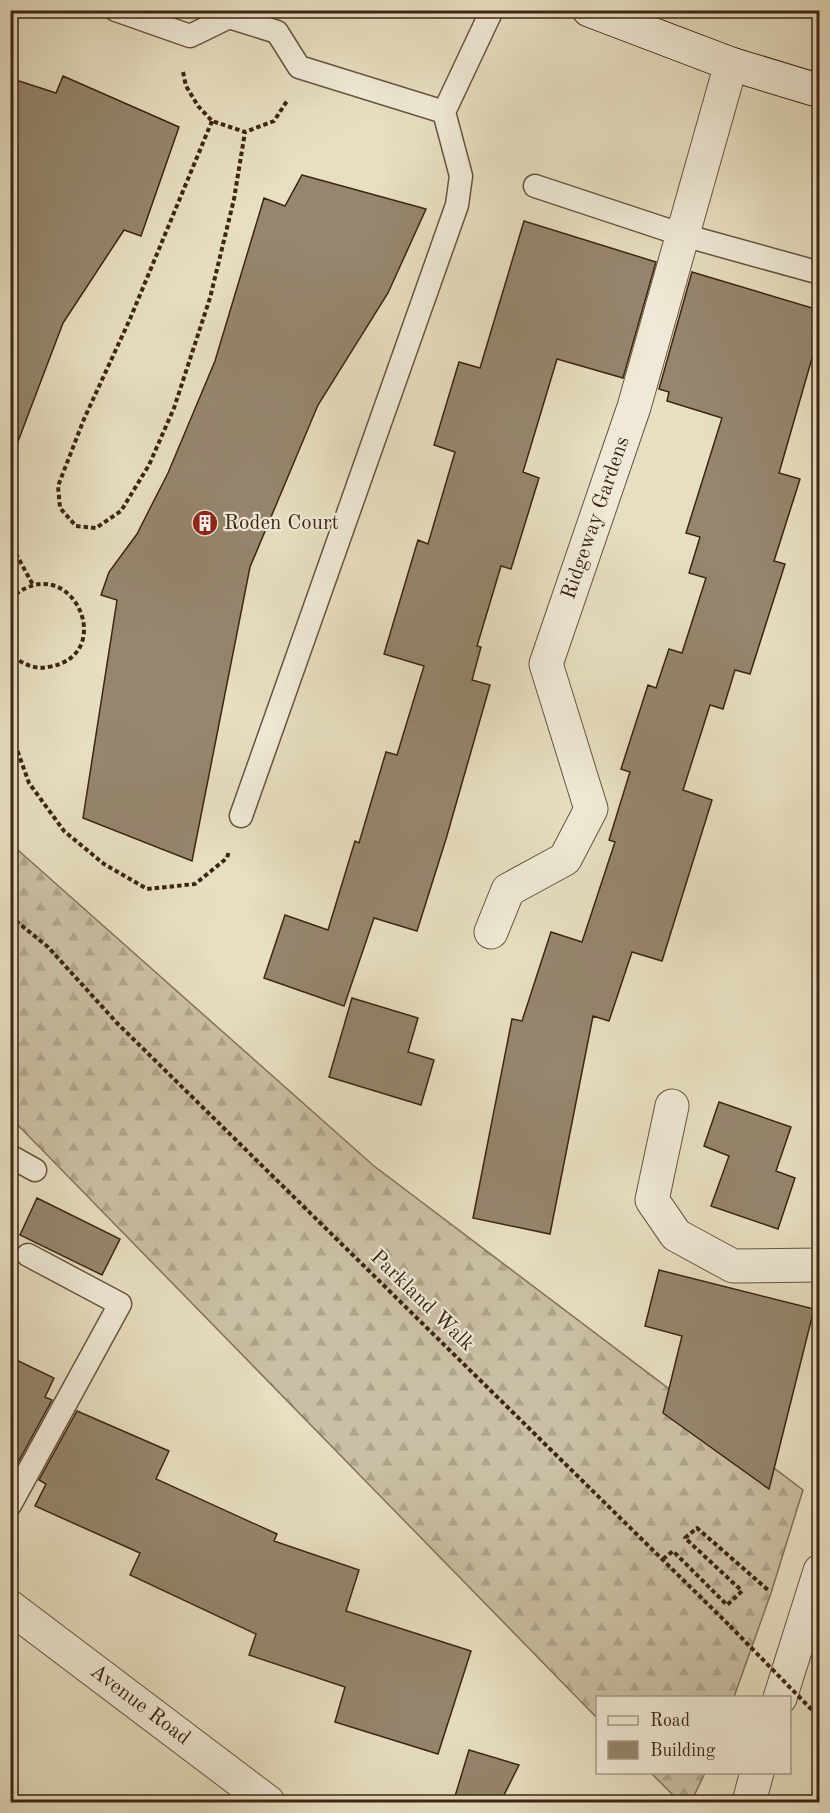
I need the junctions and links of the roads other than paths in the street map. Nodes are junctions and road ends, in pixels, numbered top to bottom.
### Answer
1 (116, 10) edge
2 (492, 10) edge
3 (589, 10) edge
4 (730, 64) junction
5 (819, 91) edge
6 (444, 112) junction
7 (535, 186) dead end
8 (683, 235) junction
9 (819, 273) edge
10 (241, 816) road end
11 (491, 932) dead end
12 (672, 1106) dead end
13 (10, 1156) edge
14 (34, 1170) dead end
15 (28, 1255) dead end
16 (819, 1265) edge
17 (10, 1505) edge
18 (819, 1571) edge
19 (10, 1607) edge
20 (781, 1696) edge
21 (758, 1774) edge
22 (268, 1803) edge
23 (748, 1803) edge

1 - 6 lane
2 - 6 lane
3 - 4 street
4 - 5 street
4 - 8 street, Ridgeway Gardens
6 - 10 lane
7 - 8 lane
8 - 9 lane
8 - 11 street, Ridgeway Gardens
12 - 16 street
13 - 14 lane
15 - 17 lane
18 - 20 street
19 - 22 street, Avenue Road
21 - 23 street

